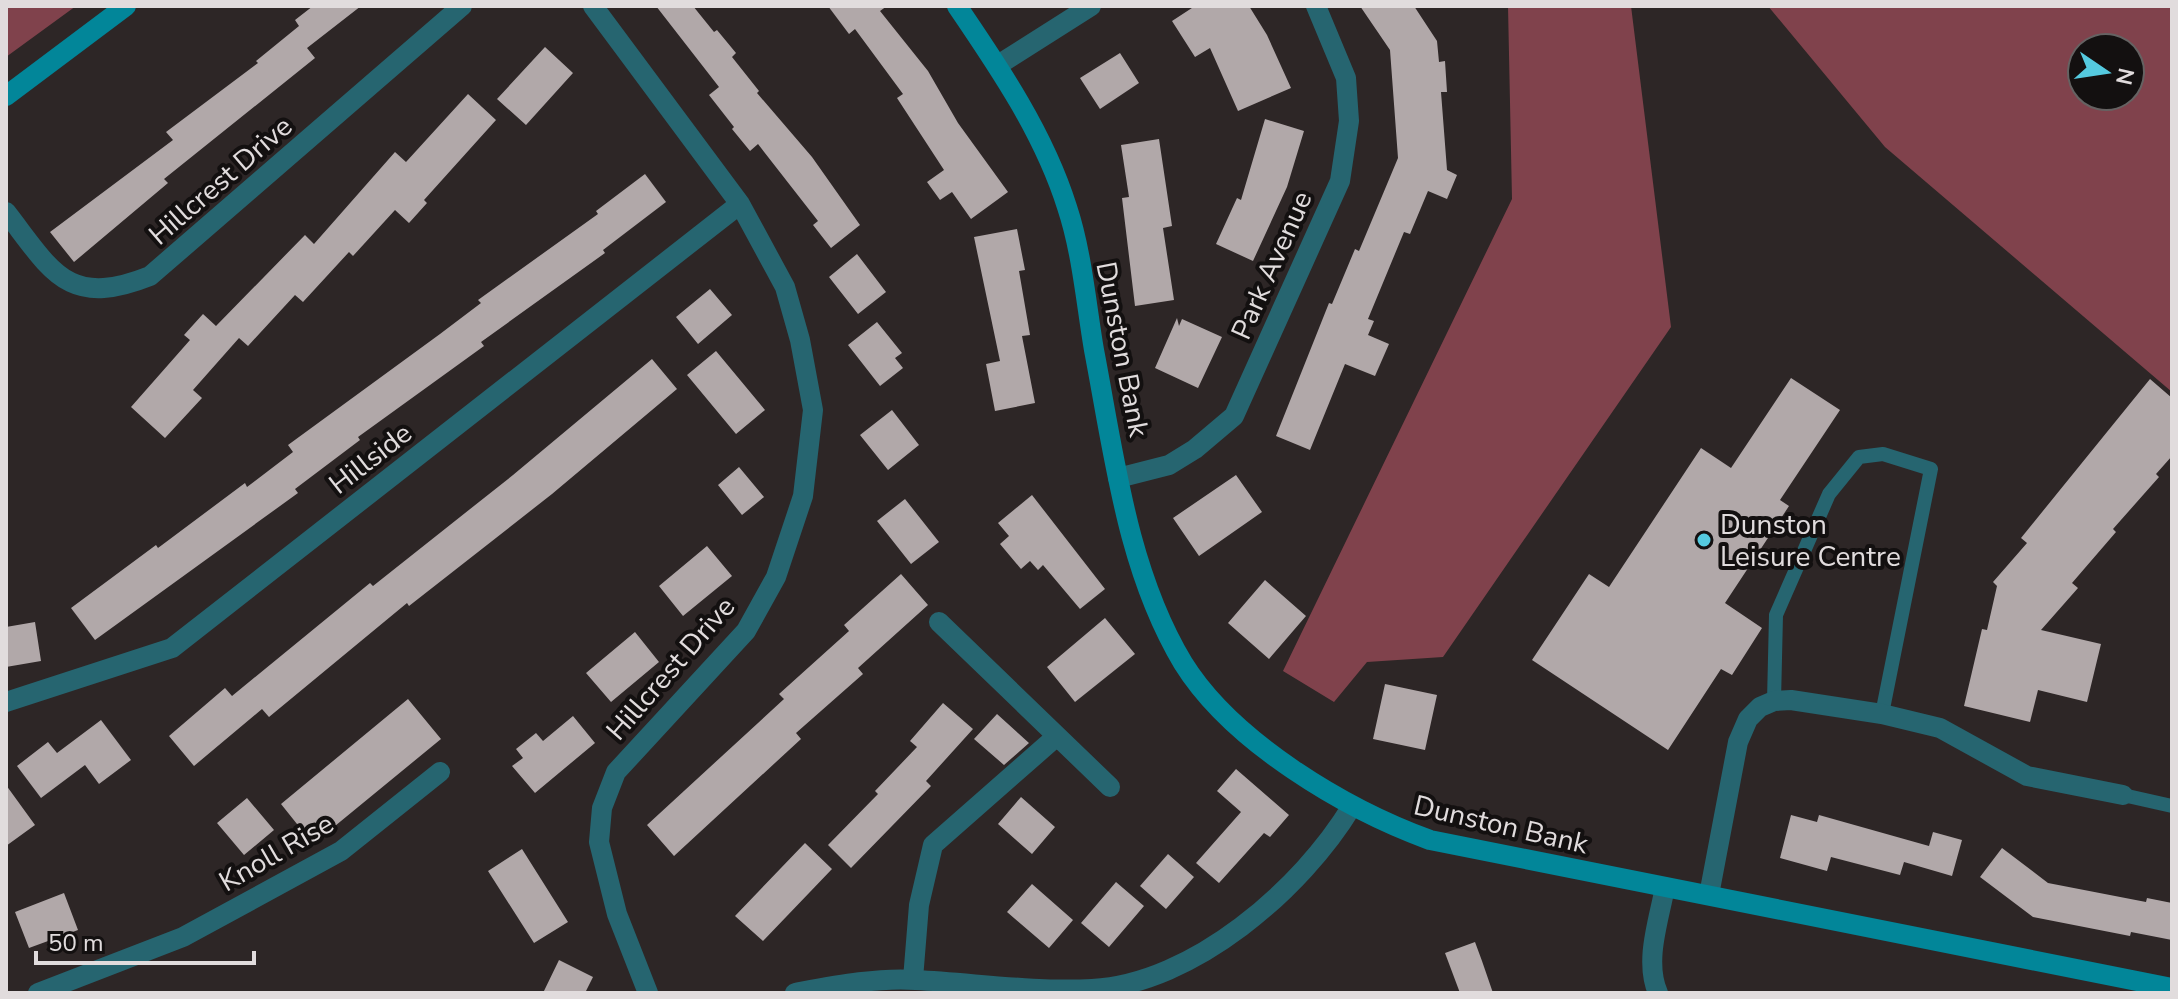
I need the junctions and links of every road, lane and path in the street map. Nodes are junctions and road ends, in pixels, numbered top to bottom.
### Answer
1 (126, 6) edge
2 (462, 6) edge
3 (593, 6) edge
4 (957, 6) edge
5 (1091, 6) edge
6 (1316, 6) edge
7 (998, 65) junction
8 (6, 96) edge
9 (740, 204) junction
10 (6, 212) edge
11 (1118, 478) junction
12 (939, 622) dead end
13 (1774, 701) junction
14 (6, 702) edge
15 (1882, 714) junction
16 (1057, 736) junction
17 (440, 772) dead end
18 (1110, 787) dead end
19 (2123, 795) joint
20 (1352, 806) junction
21 (2172, 806) edge
22 (1665, 887) junction
23 (1709, 895) junction
24 (913, 979) junction
25 (2172, 988) edge
26 (1652, 992) edge
27 (38, 993) edge
28 (648, 993) edge
29 (795, 993) edge

1 - 8 street
2 - 10 street, Hillcrest Drive
3 - 9 street, Hillcrest Drive
4 - 7 street, Dunston Bank
5 - 7 street
6 - 11 street, Park Avenue
7 - 11 street, Dunston Bank
9 - 14 street, Hillside
9 - 28 street, Hillcrest Drive
11 - 20 street, Dunston Bank
12 - 16 street
13 - 15 street
13 - 15 lane
13 - 23 street
15 - 19 street
16 - 18 street
16 - 24 street
17 - 27 street, Knoll Rise
19 - 21 lane
20 - 22 street, Dunston Bank
20 - 24 street
22 - 23 street, Dunston Bank
22 - 26 street
23 - 25 street, Dunston Bank
24 - 29 street

